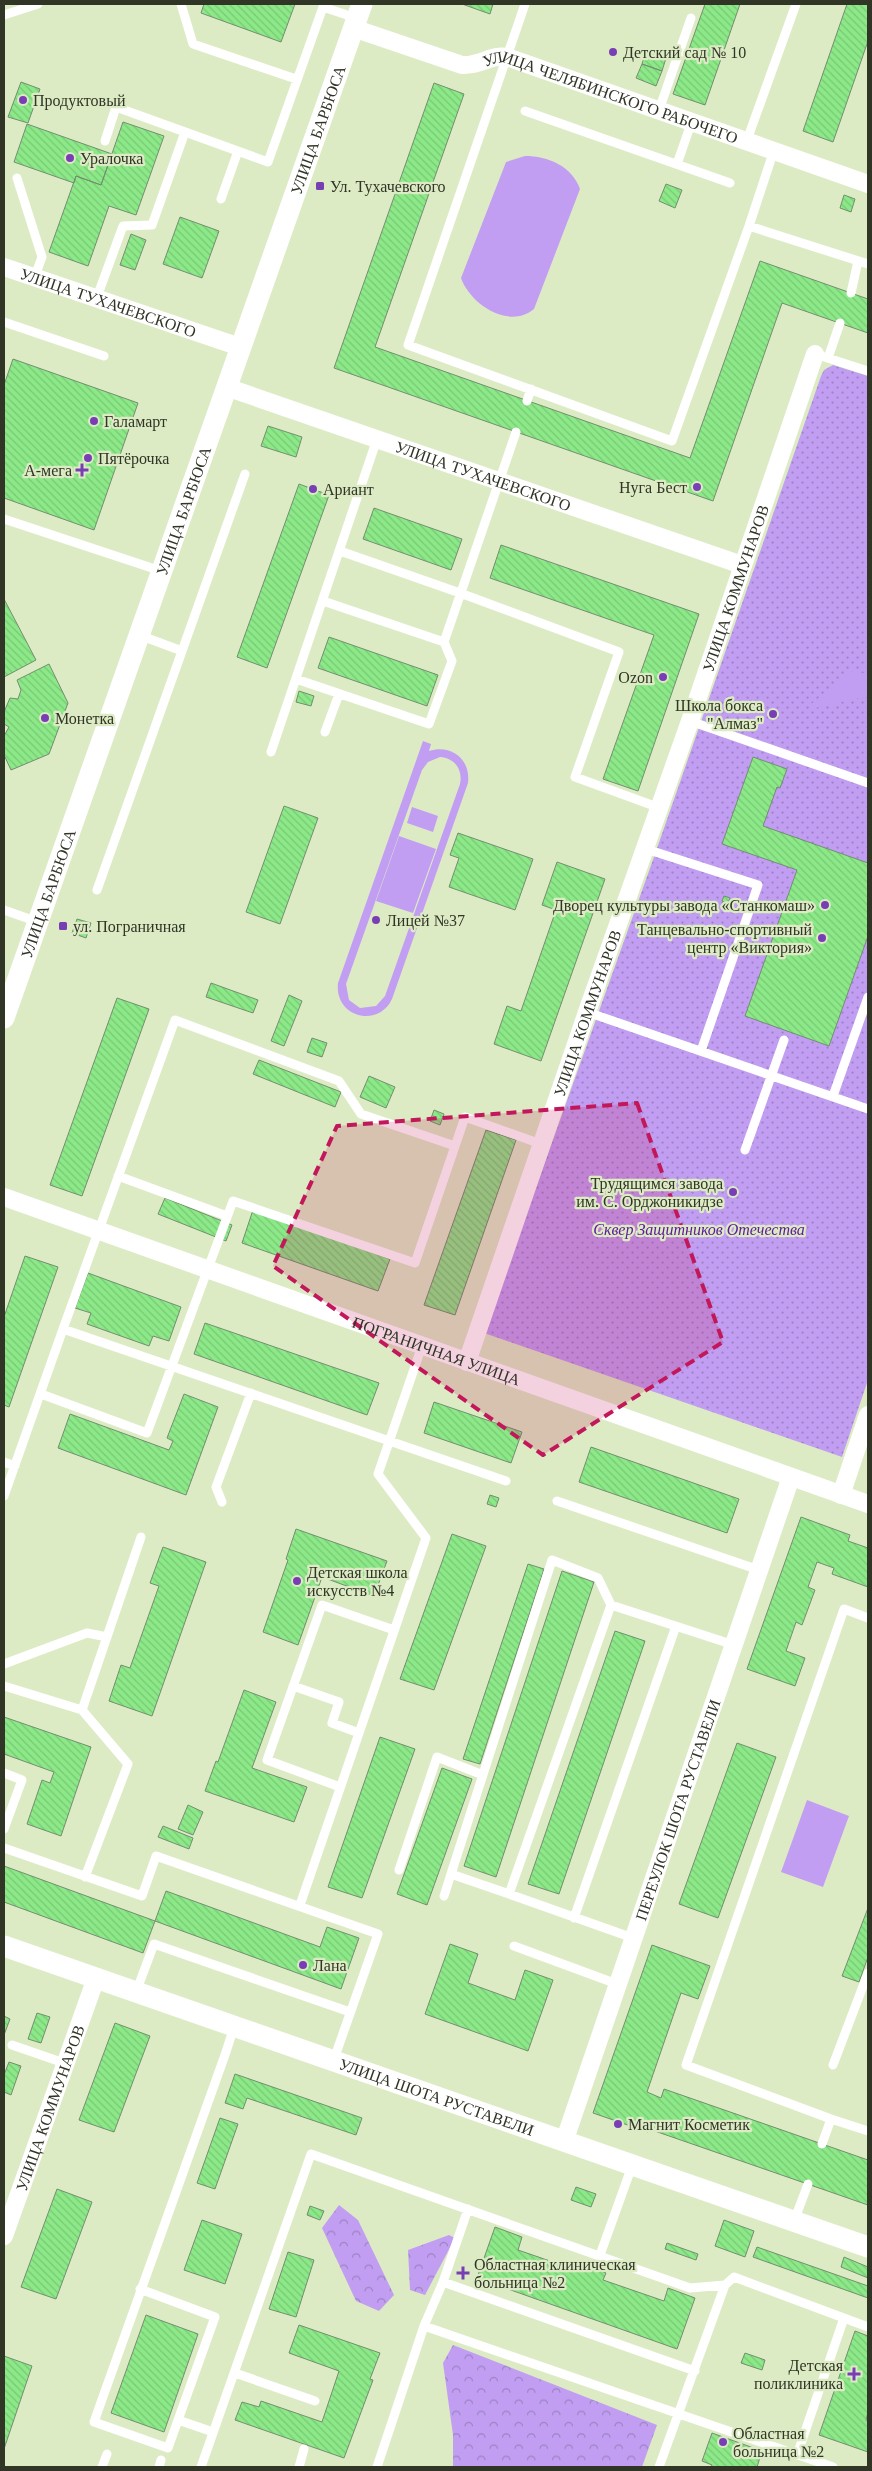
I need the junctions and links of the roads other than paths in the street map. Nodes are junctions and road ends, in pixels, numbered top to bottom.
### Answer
1 (38, 4) edge
2 (181, 4) edge
3 (525, 4) edge
4 (796, 4) edge
5 (4, 15) edge
6 (357, 17) edge
7 (691, 18) dead end
8 (507, 57) junction
9 (296, 79) junction
10 (524, 110) dead end
11 (658, 110) junction
12 (692, 122) junction
13 (185, 132) junction
14 (747, 140) junction
15 (105, 141) dead end
16 (774, 150) junction
17 (238, 151) junction
18 (676, 164) junction
19 (17, 178) dead end
20 (730, 183) dead end
21 (868, 184) edge
22 (221, 199) dead end
23 (749, 226) junction
24 (858, 261) junction
25 (868, 264) edge
26 (4, 267) edge
27 (35, 276) junction
28 (851, 293) dead end
29 (97, 298) junction
30 (4, 322) edge
31 (840, 323) dead end
32 (240, 348) junction
33 (104, 356) dead end
34 (822, 356) junction
35 (868, 371) edge
36 (226, 387) junction
37 (531, 389) junction
38 (527, 400) dead end
39 (516, 432) dead end
40 (378, 439) junction
41 (245, 474) dead end
42 (499, 481) junction
43 (4, 519) edge
44 (340, 552) junction
45 (742, 565) junction
46 (161, 571) junction
47 (460, 593) junction
48 (323, 601) junction
49 (139, 635) junction
50 (444, 642) junction
51 (182, 651) junction
52 (296, 679) junction
53 (338, 694) junction
54 (690, 721) junction
55 (325, 732) dead end
56 (272, 752) dead end
57 (868, 783) edge
58 (660, 808) junction
59 (646, 848) junction
60 (97, 890) dead end
61 (4, 910) edge
62 (38, 922) junction
63 (868, 997) edge
64 (587, 1012) junction
65 (4, 1018) edge
66 (784, 1040) dead end
67 (701, 1051) junction
68 (772, 1075) junction
69 (833, 1096) junction
70 (868, 1109) edge
71 (542, 1144) junction
72 (455, 1146) junction
73 (745, 1150) dead end
74 (118, 1176) junction
75 (4, 1197) edge
76 (226, 1216) junction
77 (98, 1231) junction
78 (207, 1269) junction
79 (63, 1329) junction
80 (422, 1346) junction
81 (467, 1362) junction
82 (174, 1366) junction
83 (251, 1393) junction
84 (41, 1394) junction
85 (868, 1415) edge
86 (390, 1439) junction
87 (4, 1462) edge
88 (15, 1466) junction
89 (791, 1477) junction
90 (506, 1481) dead end
91 (841, 1495) junction
92 (4, 1496) edge
93 (557, 1501) dead end
94 (222, 1502) dead end
95 (868, 1504) edge
96 (141, 1537) dead end
97 (759, 1570) junction
98 (611, 1605) junction
99 (868, 1618) edge
100 (676, 1626) junction
101 (394, 1630) junction
102 (107, 1637) junction
103 (734, 1645) junction
104 (4, 1664) edge
105 (4, 1686) edge
106 (293, 1686) junction
107 (82, 1710) junction
108 (359, 1733) junction
109 (4, 1773) edge
110 (483, 1775) junction
111 (340, 1787) junction
112 (4, 1828) edge
113 (4, 1848) edge
114 (399, 1870) dead end
115 (451, 1874) junction
116 (85, 1877) junction
117 (509, 1894) junction
118 (444, 1896) dead end
119 (300, 1905) junction
120 (574, 1918) junction
121 (633, 1938) junction
122 (4, 1946) edge
123 (514, 1946) dead end
124 (868, 1973) edge
125 (96, 1978) junction
126 (617, 1984) junction
127 (136, 1992) junction
128 (350, 2012) junction
129 (234, 2027) junction
130 (12, 2045) dead end
131 (64, 2062) junction
132 (333, 2062) junction
133 (833, 2065) dead end
134 (831, 2119) junction
135 (868, 2131) edge
136 (564, 2142) junction
137 (822, 2144) dead end
138 (632, 2166) junction
139 (808, 2184) dead end
140 (468, 2209) junction
141 (794, 2222) junction
142 (4, 2236) edge
143 (868, 2247) edge
144 (600, 2255) junction
145 (443, 2282) junction
146 (725, 2286) junction
147 (140, 2289) junction
148 (844, 2318) junction
149 (424, 2326) junction
150 (868, 2327) edge
151 (695, 2370) junction
152 (235, 2373) junction
153 (315, 2401) dead end
154 (679, 2415) junction
155 (178, 2420) junction
156 (214, 2432) junction
157 (304, 2449) dead end
158 (107, 2454) dead end
159 (797, 2455) junction
160 (102, 2467) edge
161 (201, 2467) edge
162 (298, 2467) edge
163 (377, 2467) edge
164 (659, 2467) edge
165 (833, 2467) edge

1 - 5 lane
2 - 9 lane
3 - 8 lane
4 - 14 lane
6 - 8 street, УЛИЦА ЧЕЛЯБИНСКОГО РАБОЧЕГО
6 - 9 lane
6 - 32 street, УЛИЦА БАРБЮСА
7 - 11 lane
8 - 11 street, УЛИЦА ЧЕЛЯБИНСКОГО РАБОЧЕГО
8 - 37 lane
9 - 17 lane
10 - 18 lane
11 - 12 street, УЛИЦА ЧЕЛЯБИНСКОГО РАБОЧЕГО
12 - 14 street, УЛИЦА ЧЕЛЯБИНСКОГО РАБОЧЕГО
12 - 18 lane
13 - 15 lane
13 - 17 lane
13 - 29 lane
14 - 16 street, УЛИЦА ЧЕЛЯБИНСКОГО РАБОЧЕГО
16 - 21 street, УЛИЦА ЧЕЛЯБИНСКОГО РАБОЧЕГО
16 - 23 lane
17 - 22 lane
18 - 20 lane
19 - 27 lane
23 - 24 lane
23 - 37 lane
24 - 25 lane
24 - 28 lane
26 - 27 street, УЛИЦА ТУХАЧЕВСКОГО
27 - 29 street, УЛИЦА ТУХАЧЕВСКОГО
29 - 32 street, УЛИЦА ТУХАЧЕВСКОГО
30 - 33 lane
31 - 34 lane
32 - 36 street, УЛИЦА БАРБЮСА
34 - 35 lane
34 - 45 street, УЛИЦА КОММУНАРОВ
36 - 40 street, УЛИЦА ТУХАЧЕВСКОГО
36 - 46 street, УЛИЦА БАРБЮСА
37 - 38 lane
39 - 42 lane
40 - 42 street, УЛИЦА ТУХАЧЕВСКОГО
40 - 44 lane
41 - 51 lane
42 - 45 street, УЛИЦА ТУХАЧЕВСКОГО
42 - 47 lane
43 - 46 lane
44 - 47 lane
44 - 48 lane
45 - 54 street, УЛИЦА КОММУНАРОВ
46 - 49 street, УЛИЦА БАРБЮСА
47 - 50 lane
47 - 58 lane
48 - 50 lane
48 - 52 lane
49 - 51 lane
49 - 62 street, УЛИЦА БАРБЮСА
50 - 53 lane
51 - 60 lane
52 - 53 lane
52 - 56 lane
53 - 55 lane
54 - 57 lane
54 - 58 street, УЛИЦА КОММУНАРОВ
58 - 59 street, УЛИЦА КОММУНАРОВ
59 - 64 street, УЛИЦА КОММУНАРОВ
59 - 67 lane
61 - 62 lane
62 - 65 street, УЛИЦА БАРБЮСА
63 - 69 lane
64 - 67 lane
64 - 71 street, УЛИЦА КОММУНАРОВ
66 - 68 lane
67 - 68 lane
68 - 69 lane
68 - 73 lane
69 - 70 lane
71 - 72 lane
71 - 81 street, УЛИЦА КОММУНАРОВ
72 - 74 lane
72 - 76 lane
74 - 76 lane
74 - 77 lane
75 - 77 street, ПОГРАНИЧНАЯ УЛИЦА
76 - 78 lane
77 - 78 street, ПОГРАНИЧНАЯ УЛИЦА
77 - 79 lane
78 - 80 street, ПОГРАНИЧНАЯ УЛИЦА
78 - 82 lane
79 - 82 lane
79 - 84 lane
80 - 81 street, ПОГРАНИЧНАЯ УЛИЦА
80 - 86 lane
81 - 89 street, ПОГРАНИЧНАЯ УЛИЦА
82 - 83 lane
82 - 84 lane
83 - 86 lane
83 - 94 lane
84 - 88 lane
85 - 91 street
86 - 90 lane
86 - 101 lane
87 - 88 lane
88 - 92 lane
89 - 91 street, ПОГРАНИЧНАЯ УЛИЦА
89 - 97 street, ПЕРЕУЛОК ШОТА РУСТАВЕЛИ
91 - 95 street, ПОГРАНИЧНАЯ УЛИЦА
93 - 97 lane
96 - 102 lane
97 - 103 street, ПЕРЕУЛОК ШОТА РУСТАВЕЛИ
98 - 100 lane
98 - 110 lane
98 - 117 lane
99 - 134 lane
100 - 103 lane
100 - 120 lane
101 - 106 lane
101 - 108 lane
102 - 104 lane
102 - 107 lane
103 - 121 street, ПЕРЕУЛОК ШОТА РУСТАВЕЛИ
105 - 107 lane
106 - 108 lane
106 - 111 lane
107 - 116 lane
108 - 111 lane
109 - 112 lane
110 - 114 lane
110 - 115 lane
111 - 119 lane
113 - 116 lane
115 - 117 lane
115 - 118 lane
116 - 119 lane
117 - 120 lane
119 - 128 lane
120 - 121 lane
121 - 126 street, ПЕРЕУЛОК ШОТА РУСТАВЕЛИ
122 - 125 street, УЛИЦА ШОТА РУСТАВЕЛИ
123 - 126 lane
124 - 133 lane
125 - 127 street, УЛИЦА ШОТА РУСТАВЕЛИ
125 - 131 street, УЛИЦА КОММУНАРОВ
126 - 136 street, ПЕРЕУЛОК ШОТА РУСТАВЕЛИ
127 - 128 lane
127 - 129 street, УЛИЦА ШОТА РУСТАВЕЛИ
128 - 132 lane
129 - 132 street, УЛИЦА ШОТА РУСТАВЕЛИ
129 - 147 lane
130 - 131 lane
131 - 142 street, УЛИЦА КОММУНАРОВ
132 - 136 street, УЛИЦА ШОТА РУСТАВЕЛИ
134 - 135 lane
134 - 137 lane
136 - 138 street, УЛИЦА ШОТА РУСТАВЕЛИ
138 - 141 street, УЛИЦА ШОТА РУСТАВЕЛИ
138 - 144 lane
139 - 141 lane
140 - 144 lane
140 - 145 lane
140 - 152 lane
141 - 143 street, УЛИЦА ШОТА РУСТАВЕЛИ
144 - 146 lane
145 - 149 lane
145 - 151 lane
146 - 148 lane
146 - 151 lane
147 - 155 lane
147 - 155 lane
148 - 150 lane
148 - 159 lane
149 - 154 lane
149 - 163 lane
151 - 154 lane
152 - 153 lane
152 - 156 lane
154 - 159 lane
154 - 164 lane
155 - 156 lane
156 - 161 lane
157 - 162 lane
158 - 160 lane
159 - 165 lane

